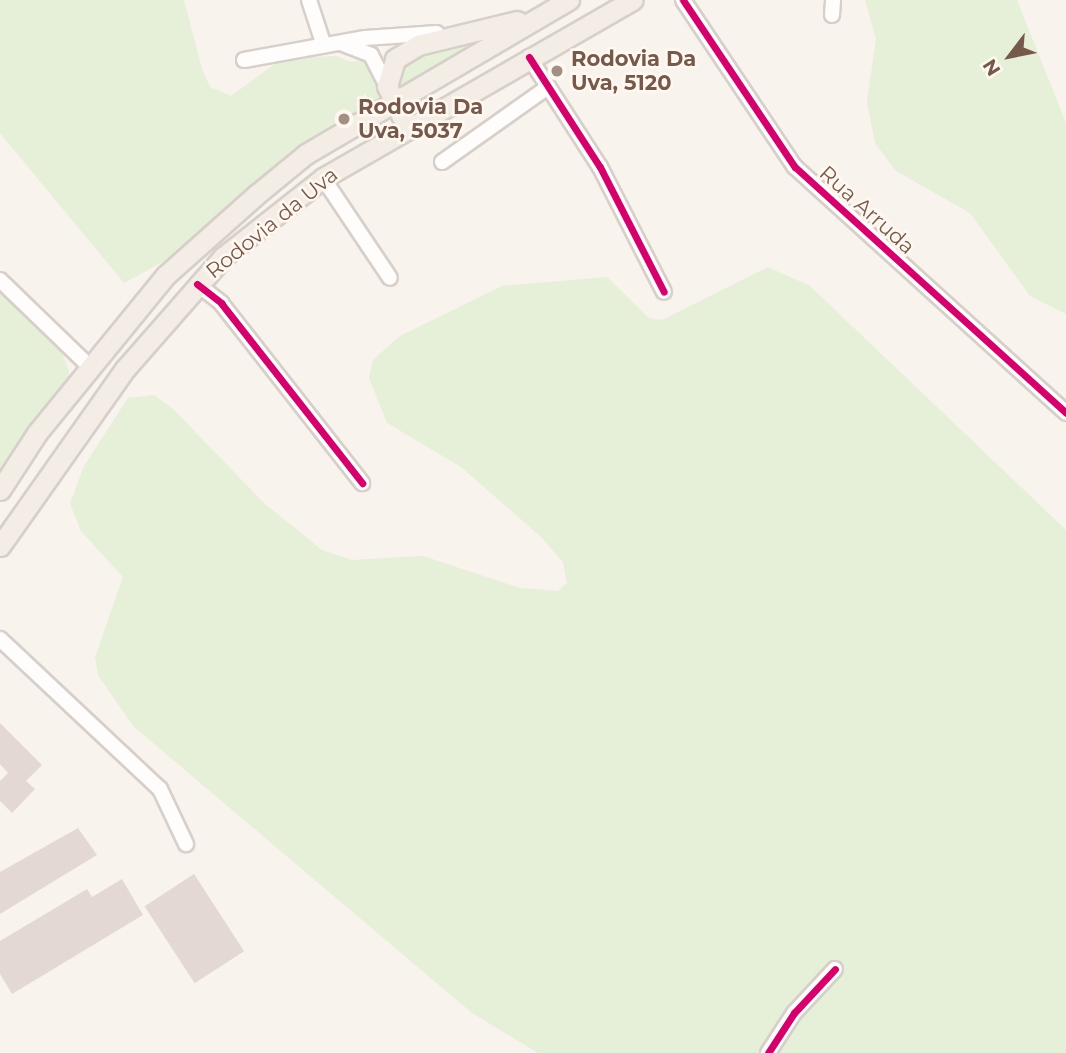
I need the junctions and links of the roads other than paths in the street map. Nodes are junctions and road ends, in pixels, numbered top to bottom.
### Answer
1 (309, 0) edge
2 (569, 0) edge
3 (633, 0) edge
4 (683, 0) edge
5 (545, 13) junction
6 (481, 30) junction
7 (331, 45) junction
8 (529, 57) junction
9 (244, 60) dead end
10 (548, 87) junction
11 (389, 94) junction
12 (407, 127) junction
13 (442, 162) dead end
14 (323, 178) junction
15 (390, 278) dead end
16 (0, 280) edge
17 (197, 284) junction
18 (664, 292) dead end
19 (91, 368) junction
20 (1066, 412) edge
21 (362, 483) dead end
22 (0, 490) edge
23 (0, 546) edge
24 (0, 639) edge
25 (186, 844) dead end
26 (835, 969) dead end
27 (768, 1053) edge

1 - 7 street
2 - 5 main road, Rodovia da Uva
3 - 8 main road, Rodovia da Uva
4 - 20 street, Rua Arruda
5 - 6 main road
5 - 11 main road, Rodovia da Uva
6 - 7 street
6 - 11 main road
7 - 9 street
7 - 11 street
8 - 10 street
8 - 12 main road, Rodovia da Uva
10 - 13 street
10 - 18 street
11 - 12 main road
11 - 19 main road, Rodovia da Uva
12 - 14 main road, Rodovia da Uva
14 - 15 street
14 - 17 main road, Rodovia da Uva
16 - 19 street
17 - 21 street
17 - 23 main road, Rodovia da Uva
19 - 22 main road, Rodovia da Uva
24 - 25 street
26 - 27 street

